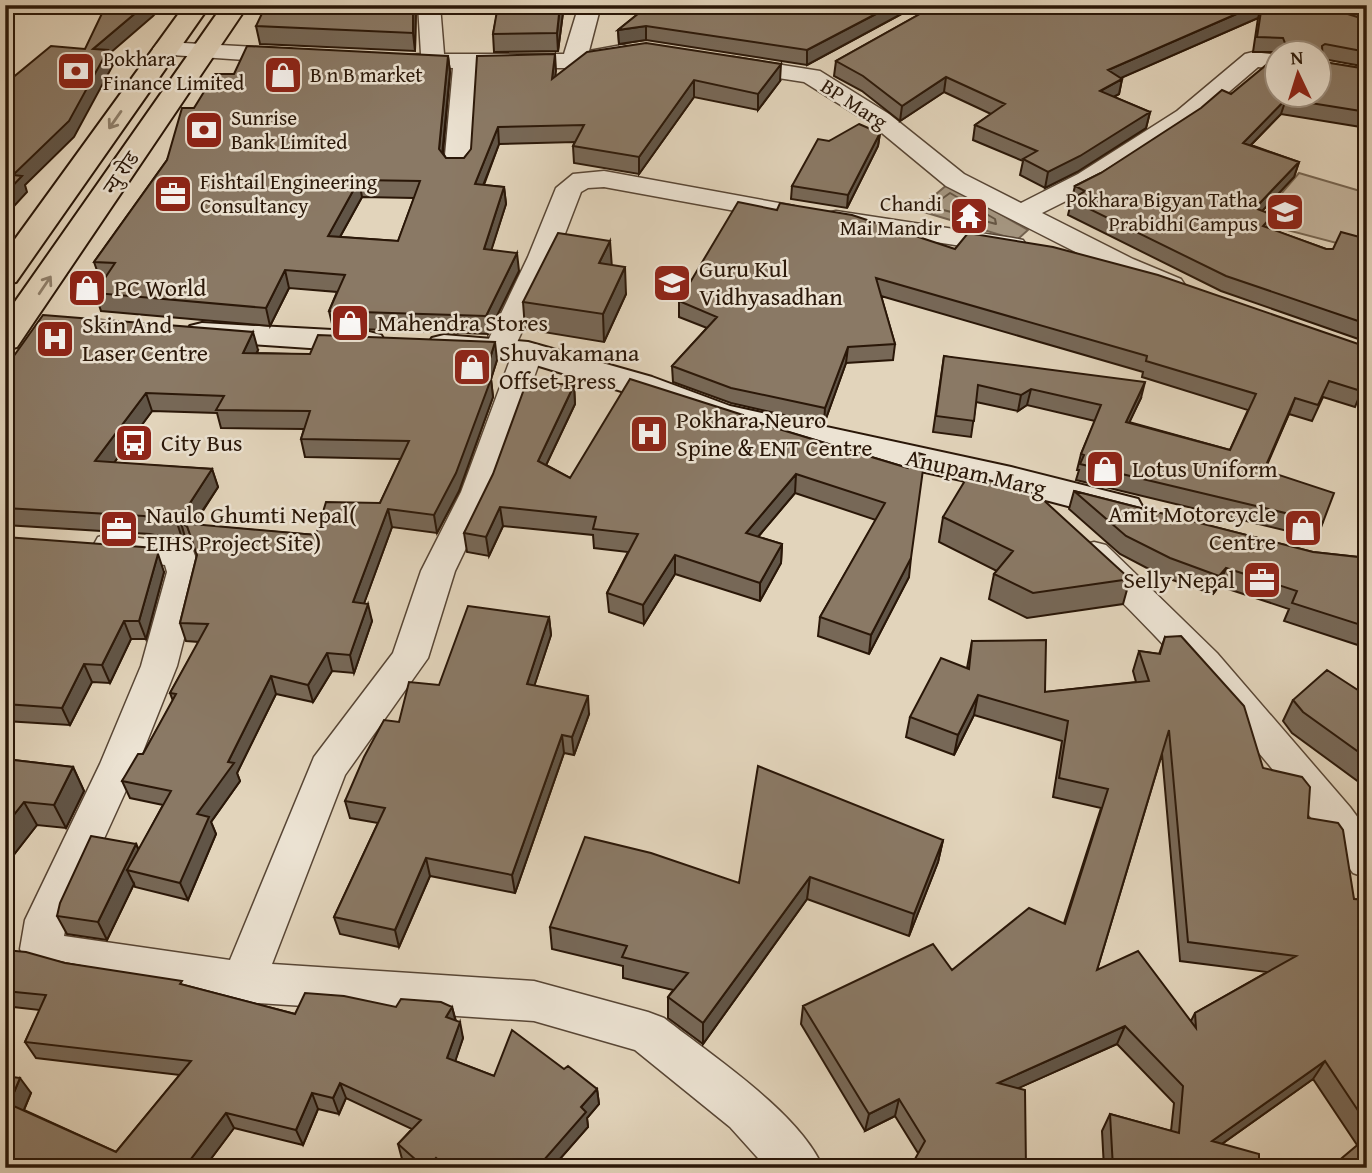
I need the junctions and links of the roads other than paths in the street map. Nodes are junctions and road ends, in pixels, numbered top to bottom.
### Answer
1 (198, 5) edge
2 (236, 5) edge
3 (429, 5) edge
4 (590, 5) edge
5 (165, 49) junction
6 (646, 50) edge
7 (202, 52) junction
8 (313, 57) edge
9 (380, 60) edge
10 (1264, 60) edge
11 (571, 61) junction
12 (714, 61) edge
13 (433, 62) junction
14 (465, 63) junction
15 (833, 63) dead end
16 (811, 76) junction
17 (457, 166) edge
18 (1020, 214) junction
19 (1123, 265) junction
20 (5, 275) edge
21 (1194, 294) edge
22 (58, 320) edge
23 (11, 324) edge
24 (172, 330) edge
25 (513, 350) junction
26 (1011, 479) junction
27 (1158, 517) edge
28 (71, 544) edge
29 (1367, 861) edge
30 (243, 982) junction
31 (799, 1168) edge

1 - 5 main road, न्यु रोड
2 - 7 main road, न्यु रोड
3 - 13 street
4 - 11 street
5 - 7 street
5 -> 20 main road, न्यु रोड
6 - 11 street
7 - 8 street
23 -> 7 main road, न्यु रोड
9 - 13 street
10 - 18 street
11 - 14 street
12 - 16 street, BP Marg
13 - 14 street
14 - 17 street
15 - 16 street
16 - 18 street, BP Marg
18 - 19 street, BP Marg
19 - 21 street, BP Marg
19 - 25 street
22 - 23 main road
24 - 25 main road, Anupam Marg
25 - 26 main road, Anupam Marg
25 - 30 street
26 - 27 main road, Anupam Marg
26 - 29 street
28 - 30 street
30 - 31 street

